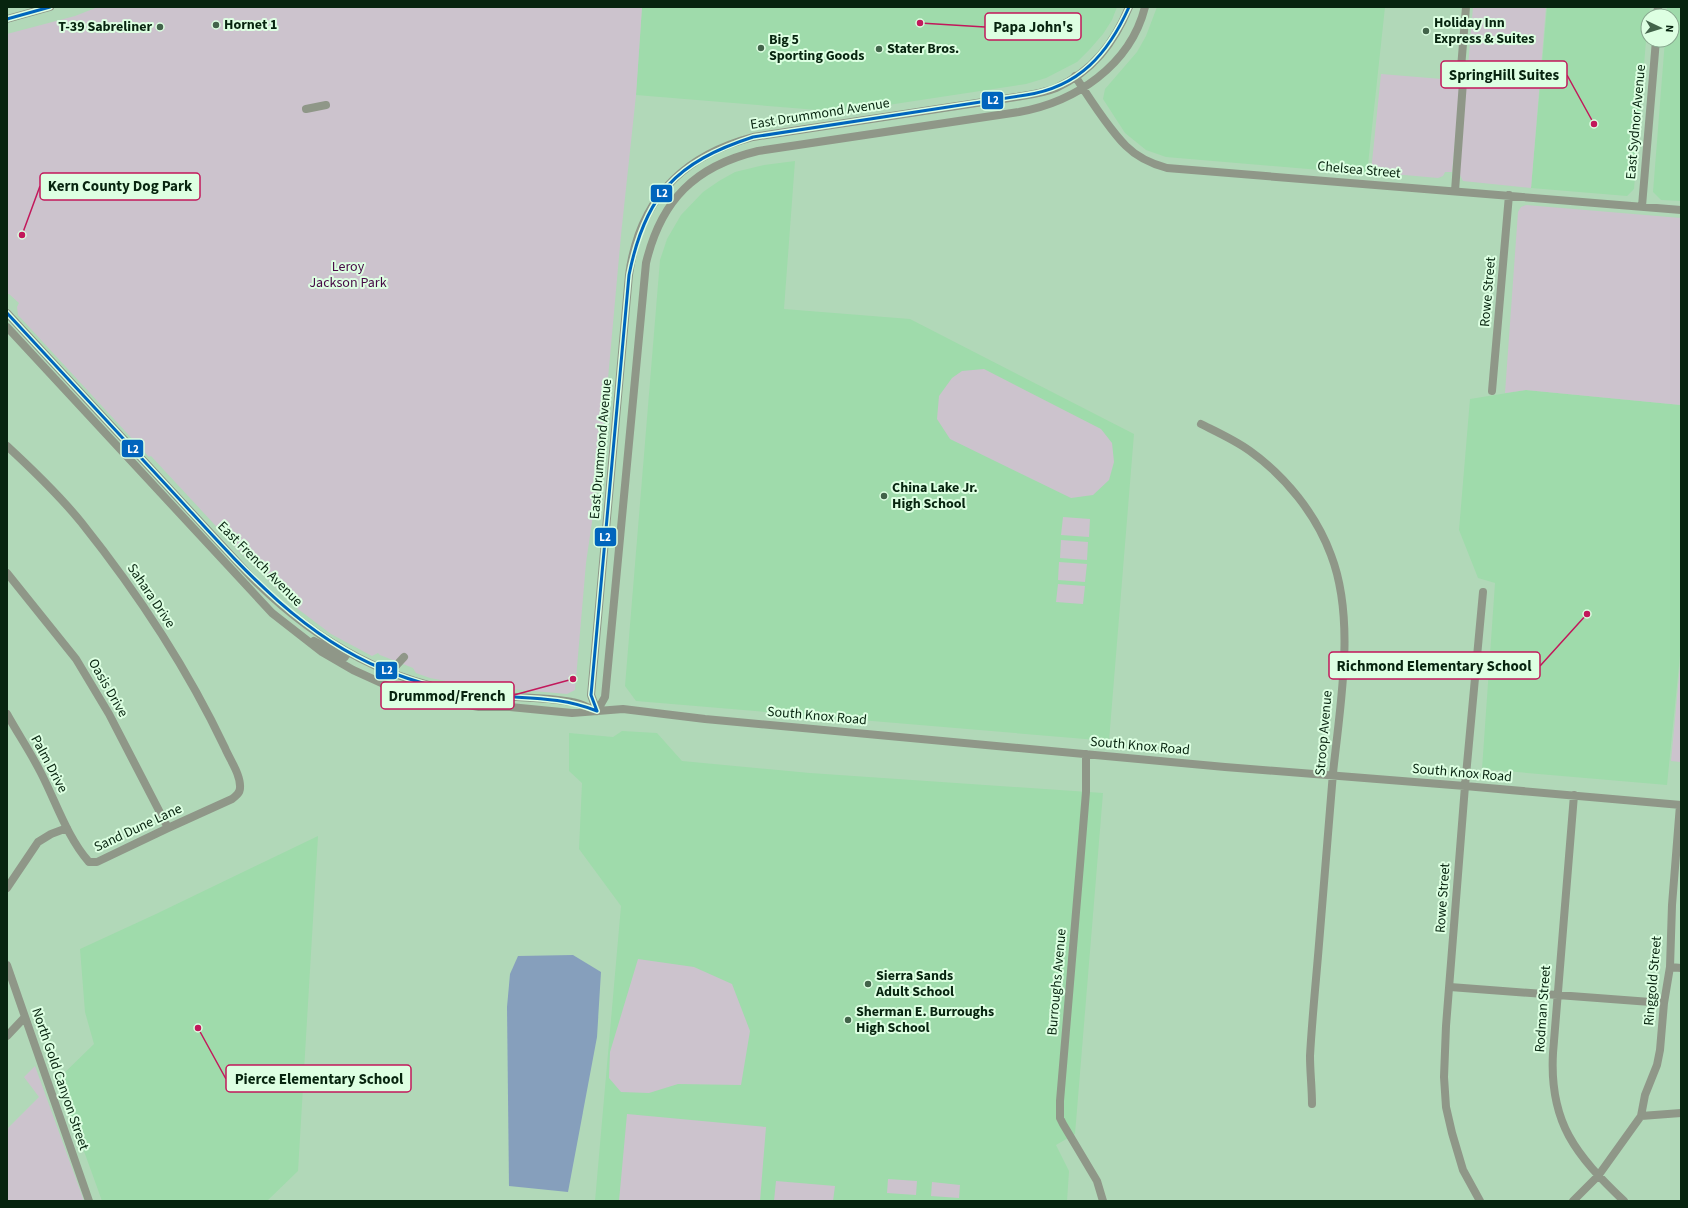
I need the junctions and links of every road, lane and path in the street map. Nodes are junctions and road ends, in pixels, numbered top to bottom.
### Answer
1 (50, 7) edge
2 (1129, 7) edge
3 (1145, 7) edge
4 (1466, 7) edge
5 (7, 19) edge
6 (1655, 48) edge
7 (1075, 76) junction
8 (1083, 89) junction
9 (326, 105) dead end
10 (306, 109) dead end
11 (1455, 191) junction
12 (1509, 195) junction
13 (1642, 206) junction
14 (1681, 210) edge
15 (7, 313) edge
16 (7, 327) edge
17 (1492, 391) dead end
18 (1201, 424) dead end
19 (7, 446) edge
20 (7, 572) edge
21 (1483, 592) dead end
22 (294, 631) junction
23 (404, 658) dead end
24 (388, 671) junction
25 (597, 711) junction
26 (7, 714) edge
27 (1086, 754) junction
28 (1333, 776) junction
29 (240, 783) joint
30 (1465, 786) junction
31 (1574, 795) junction
32 (1680, 805) edge
33 (67, 828) junction
34 (168, 828) junction
35 (7, 888) edge
36 (7, 965) edge
37 (1670, 967) junction
38 (1681, 968) edge
39 (1450, 987) junction
40 (1558, 995) junction
41 (1664, 1003) junction
42 (24, 1018) junction
43 (7, 1036) edge
44 (1312, 1104) dead end
45 (1681, 1113) edge
46 (1641, 1116) junction
47 (1598, 1176) junction
48 (89, 1201) edge
49 (1103, 1201) edge
50 (1480, 1201) edge
51 (1574, 1201) edge
52 (1624, 1201) edge

1 - 5 street
2 - 7 street, East Drummond Avenue
3 - 8 street, East Drummond Avenue
4 - 11 street
6 - 13 street, East Sydnor Avenue
7 - 8 street, Chelsea Street
7 - 25 street, East Drummond Avenue
8 - 11 street, Chelsea Street
8 - 25 street, East Drummond Avenue
9 - 10 street
11 - 12 street, Chelsea Street
12 - 13 street, Chelsea Street
12 - 17 street, Rowe Street
13 - 14 street, Chelsea Street
15 - 24 street, East French Avenue
16 - 22 street, East French Avenue
18 - 28 street, Stroop Avenue
19 - 29 street, Sahara Drive
20 - 34 street, Oasis Drive
21 - 30 street, Rowe Street
22 - 24 street
22 - 25 street, East French Avenue
23 - 24 street
24 - 25 street, East French Avenue
25 - 27 street, South Knox Road
26 - 33 street, Palm Drive
27 - 28 street, South Knox Road
27 - 49 street, Burroughs Avenue
28 - 30 street, South Knox Road
28 - 44 street, Stroop Avenue
29 - 34 street, Sand Dune Lane
30 - 31 street, South Knox Road
30 - 39 street, Rowe Street
31 - 32 street, South Knox Road
31 - 40 street, Rodman Street
32 - 37 street, Ringgold Street
33 - 34 street, Sand Dune Lane
33 - 35 street
36 - 42 street, North Gold Canyon Street
37 - 38 street
37 - 41 street, Ringgold Street
39 - 40 street
39 - 50 street, Rowe Street
40 - 41 street
40 - 47 street, Rodman Street
41 - 46 street, Ringgold Street
42 - 43 street
42 - 48 street, North Gold Canyon Street
45 - 46 street
46 - 47 street
47 - 51 street
47 - 52 street, Rodman Street

